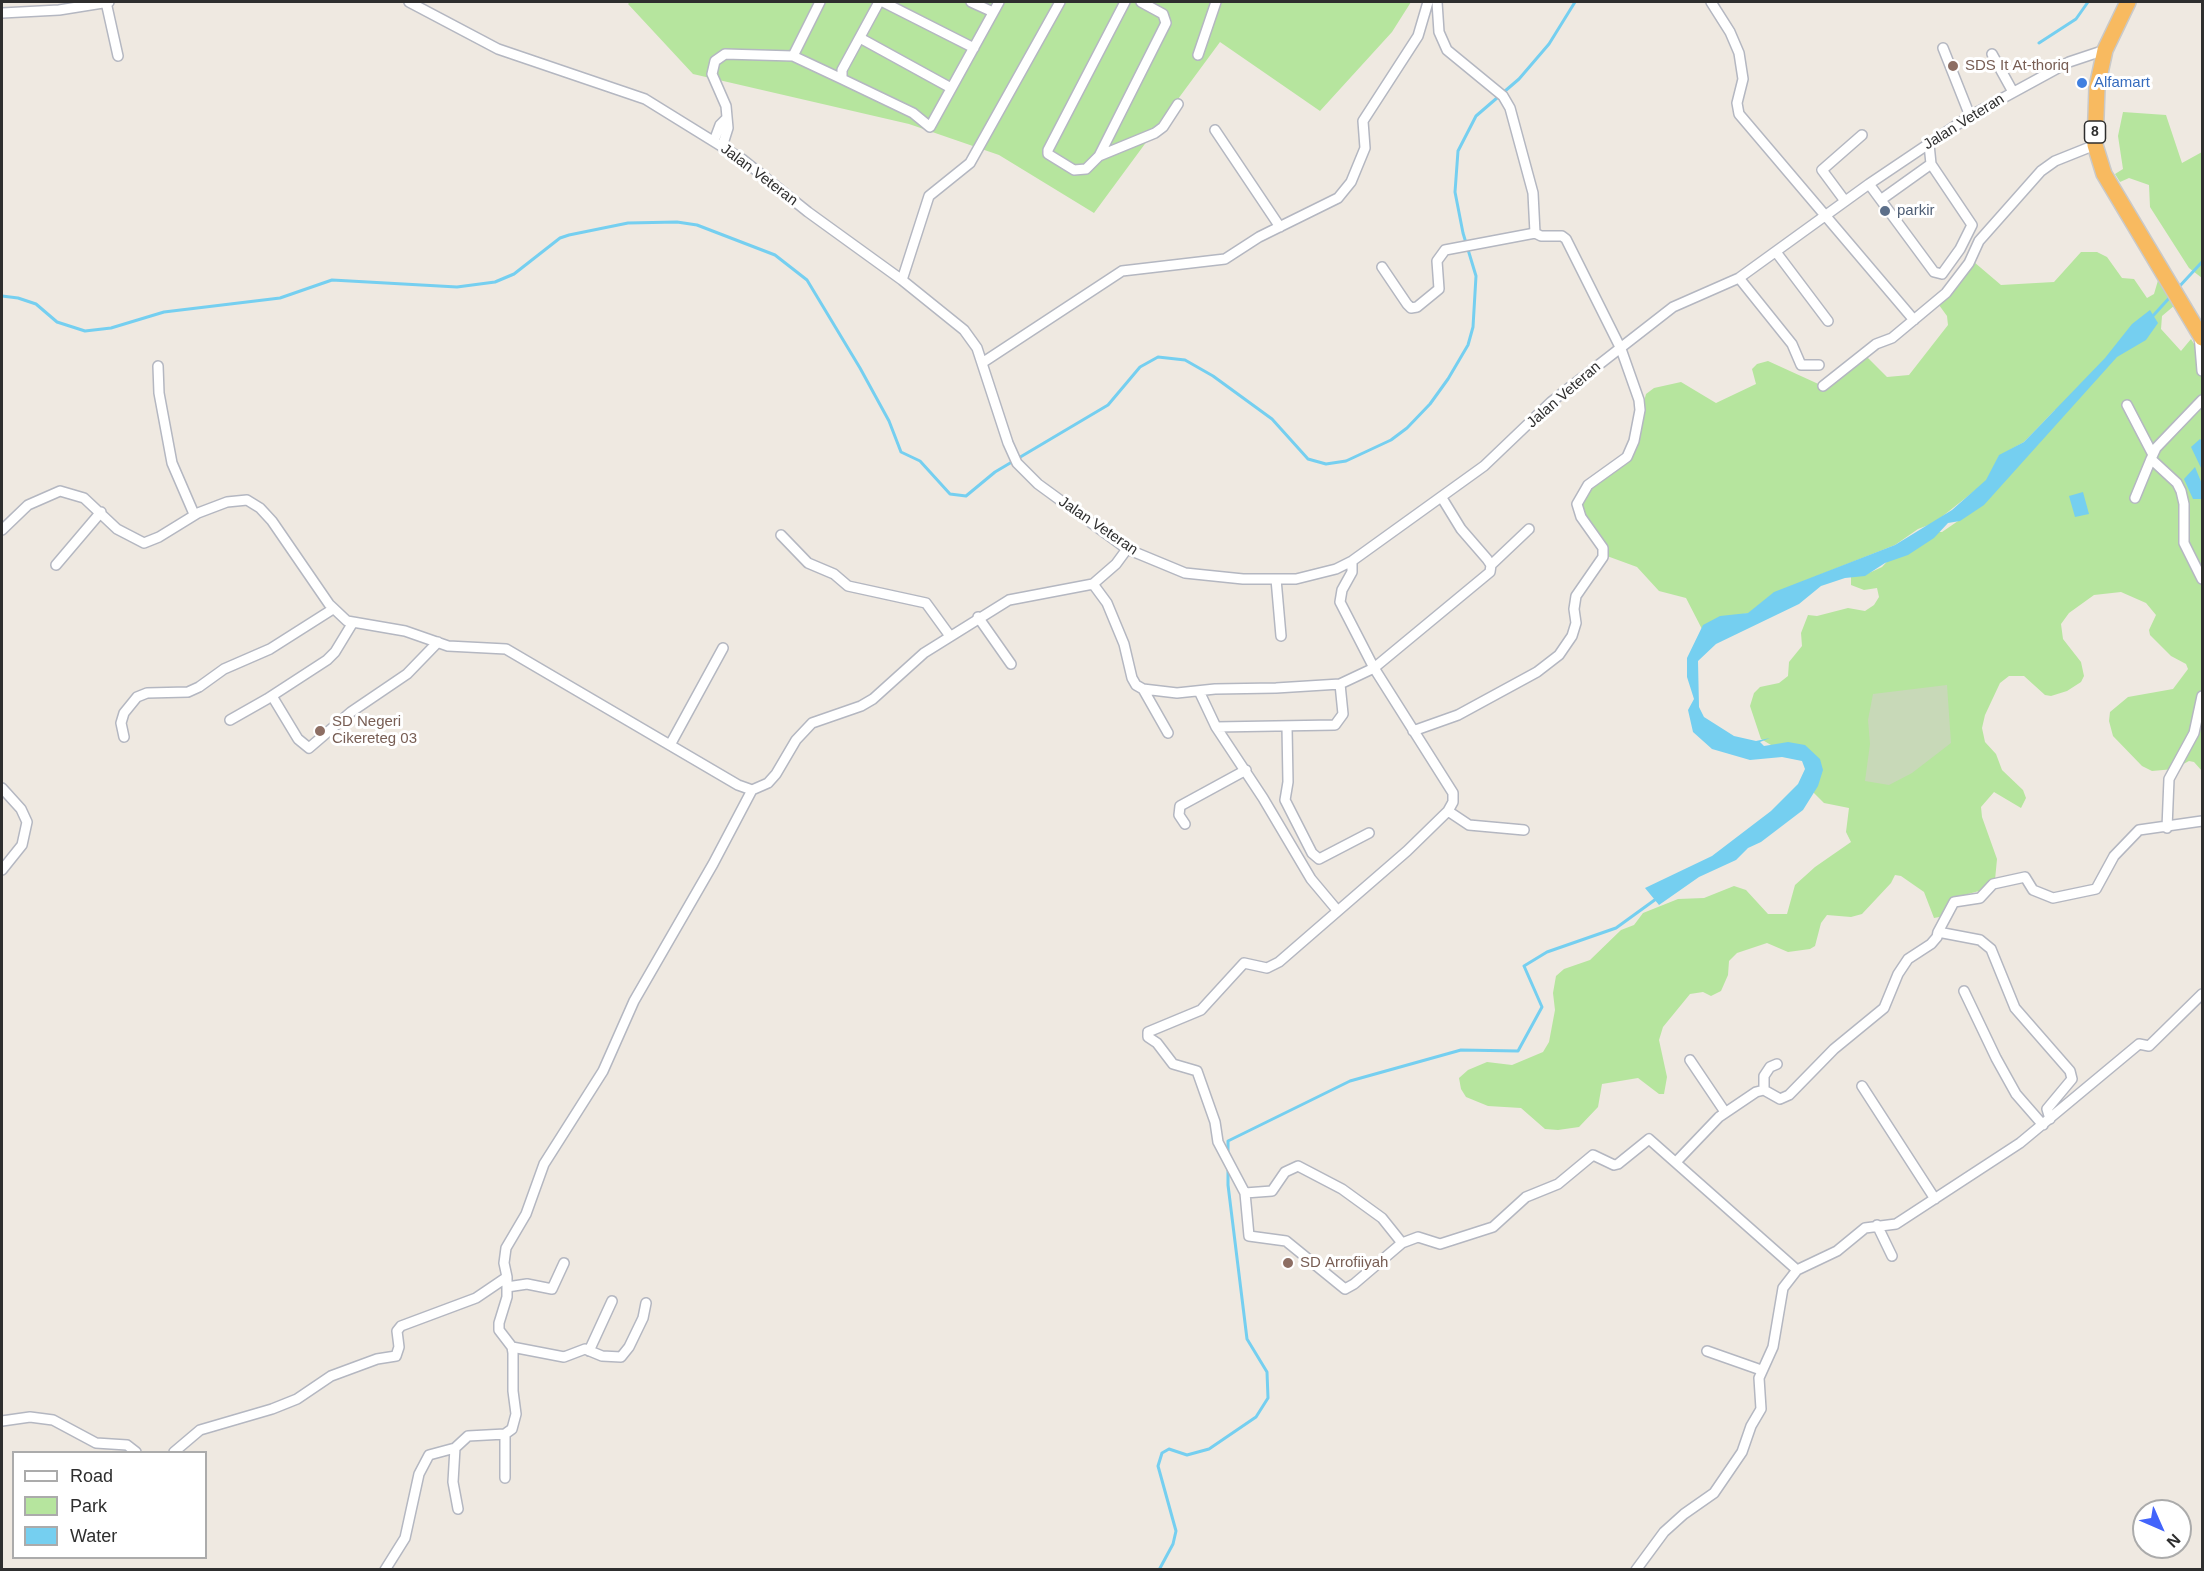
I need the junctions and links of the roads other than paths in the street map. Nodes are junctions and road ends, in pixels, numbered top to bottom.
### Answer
1 (107, 2) edge
2 (409, 2) edge
3 (820, 2) edge
4 (881, 2) edge
5 (971, 2) edge
6 (999, 2) edge
7 (1060, 2) edge
8 (1125, 2) edge
9 (1141, 2) edge
10 (1216, 2) edge
11 (1428, 2) edge
12 (1437, 2) edge
13 (1711, 2) edge
14 (2128, 2) edge
15 (993, 12) junction
16 (2, 13) edge
17 (860, 38) junction
18 (974, 48) junction
19 (1943, 48) dead end
20 (2105, 50) junction
21 (1992, 54) dead end
22 (1198, 55) dead end
23 (118, 56) dead end
24 (793, 56) junction
25 (842, 79) junction
26 (951, 88) junction
27 (2013, 92) junction
28 (1178, 105) dead end
29 (1970, 116) junction
30 (1215, 130) dead end
31 (1862, 135) dead end
32 (718, 144) junction
33 (1929, 144) junction
34 (2095, 145) junction
35 (1099, 156) junction
36 (1931, 164) junction
37 (1869, 184) junction
38 (1882, 200) junction
39 (1845, 201) junction
40 (1827, 215) junction
41 (1280, 227) junction
42 (1535, 233) junction
43 (1776, 252) junction
44 (1382, 267) dead end
45 (1739, 278) junction
46 (902, 280) junction
47 (1914, 320) junction
48 (1828, 321) dead end
49 (2200, 335) edge
50 (1621, 349) junction
51 (982, 363) junction
52 (1820, 365) dead end
53 (158, 366) dead end
54 (2202, 370) edge
55 (1823, 386) dead end
56 (2202, 400) edge
57 (2127, 405) dead end
58 (2152, 456) junction
59 (1442, 498) junction
60 (2135, 498) dead end
61 (101, 512) junction
62 (194, 514) junction
63 (1529, 529) dead end
64 (2, 530) edge
65 (781, 535) dead end
66 (1126, 549) junction
67 (1352, 561) junction
68 (56, 565) dead end
69 (1491, 565) junction
70 (1276, 579) junction
71 (2202, 579) edge
72 (1093, 584) junction
73 (333, 609) junction
74 (978, 617) junction
75 (352, 624) junction
76 (950, 636) junction
77 (1281, 636) dead end
78 (438, 642) junction
79 (723, 648) dead end
80 (1011, 664) dead end
81 (1374, 668) junction
82 (1340, 684) junction
83 (1143, 689) junction
84 (1199, 691) junction
85 (272, 696) junction
86 (2202, 696) edge
87 (230, 720) dead end
88 (1216, 727) junction
89 (1287, 727) junction
90 (1413, 730) junction
91 (1168, 733) dead end
92 (124, 737) dead end
93 (670, 745) junction
94 (1246, 770) junction
95 (2, 788) edge
96 (752, 790) junction
97 (1448, 811) junction
98 (2202, 821) edge
99 (1185, 824) dead end
100 (2167, 828) junction
101 (1524, 830) dead end
102 (1369, 833) dead end
103 (2, 870) edge
104 (1337, 910) junction
105 (1938, 932) junction
106 (1964, 991) dead end
107 (2202, 994) edge
108 (1690, 1060) dead end
109 (1777, 1064) dead end
110 (1862, 1086) dead end
111 (1764, 1090) junction
112 (1725, 1112) junction
113 (2046, 1122) junction
114 (1676, 1162) junction
115 (1245, 1193) junction
116 (1935, 1198) junction
117 (1877, 1225) junction
118 (1402, 1243) junction
119 (1892, 1256) dead end
120 (564, 1263) dead end
121 (1797, 1270) junction
122 (507, 1282) junction
123 (612, 1301) dead end
124 (646, 1303) dead end
125 (512, 1347) junction
126 (589, 1351) junction
127 (1707, 1352) dead end
128 (1761, 1370) junction
129 (2, 1421) edge
130 (505, 1434) junction
131 (455, 1448) junction
132 (135, 1451) edge
133 (175, 1451) edge
134 (505, 1478) dead end
135 (458, 1509) dead end
136 (385, 1569) edge
137 (1636, 1569) edge

1 - 16 street
1 - 23 street
2 - 32 street, Jalan Veteran
3 - 24 street
4 - 17 street
4 - 18 street
5 - 15 street
6 - 15 street
7 - 46 street
8 - 35 street
9 - 35 street
10 - 22 street
11 - 41 street
12 - 42 street
13 - 40 street
14 - 20 highway, 8
15 - 18 street
17 - 25 street
17 - 26 street
18 - 26 street
19 - 29 street
20 - 27 street, Jalan Veteran
20 - 34 highway, 8
21 - 27 street
24 - 25 street
24 - 32 street
25 - 26 street
27 - 29 street, Jalan Veteran
28 - 35 street
29 - 33 street, Jalan Veteran
30 - 41 street
31 - 39 street
32 - 46 street, Jalan Veteran
33 - 36 street
33 - 37 street, Jalan Veteran
34 - 47 street
34 - 49 highway, 8
36 - 38 street
36 - 38 street
37 - 38 street
37 - 39 street, Jalan Veteran
39 - 40 street, Jalan Veteran
40 - 43 street, Jalan Veteran
40 - 47 street
41 - 51 street
42 - 44 street
42 - 50 street
43 - 45 street, Jalan Veteran
43 - 48 street
45 - 50 street, Jalan Veteran
45 - 52 street
46 - 51 street, Jalan Veteran
47 - 55 street
49 - 54 street
50 - 59 street, Jalan Veteran
50 - 90 street
51 - 66 street, Jalan Veteran
53 - 62 street
56 - 58 street
57 - 58 street
58 - 60 street
58 - 71 street
59 - 67 street, Jalan Veteran
59 - 69 street
61 - 62 street
61 - 64 street
61 - 68 street
62 - 73 street
63 - 69 street
65 - 76 street
66 - 70 street, Jalan Veteran
66 - 72 street
67 - 70 street, Jalan Veteran
67 - 81 street
69 - 81 street
70 - 77 street
72 - 74 street
72 - 83 street
73 - 75 street
73 - 92 street
74 - 76 street
74 - 80 street
75 - 78 street
75 - 85 street
76 - 96 street
78 - 85 street
78 - 93 street
79 - 93 street
81 - 82 street
81 - 90 street
82 - 84 street
82 - 89 street
83 - 84 street
83 - 91 street
84 - 88 street
85 - 87 street
86 - 100 street
88 - 89 street
88 - 94 street
89 - 102 street
90 - 97 street
93 - 96 street
94 - 99 street
94 - 104 street
95 - 103 street
96 - 122 street
97 - 101 street
97 - 104 street
98 - 100 street
100 - 105 street
104 - 115 street
105 - 111 street
105 - 113 street
106 - 113 street
107 - 113 street
108 - 112 street
109 - 111 street
110 - 116 street
111 - 112 street
112 - 114 street
113 - 116 street
114 - 118 street
114 - 121 street
115 - 118 street
115 - 118 street
116 - 117 street
117 - 119 street
117 - 121 street
120 - 122 street
121 - 128 street
122 - 125 street
122 - 133 street
123 - 126 street
124 - 126 street
125 - 126 street
125 - 130 street
127 - 128 street
128 - 137 street
129 - 132 street
130 - 131 street
130 - 134 street
131 - 135 street
131 - 136 street

